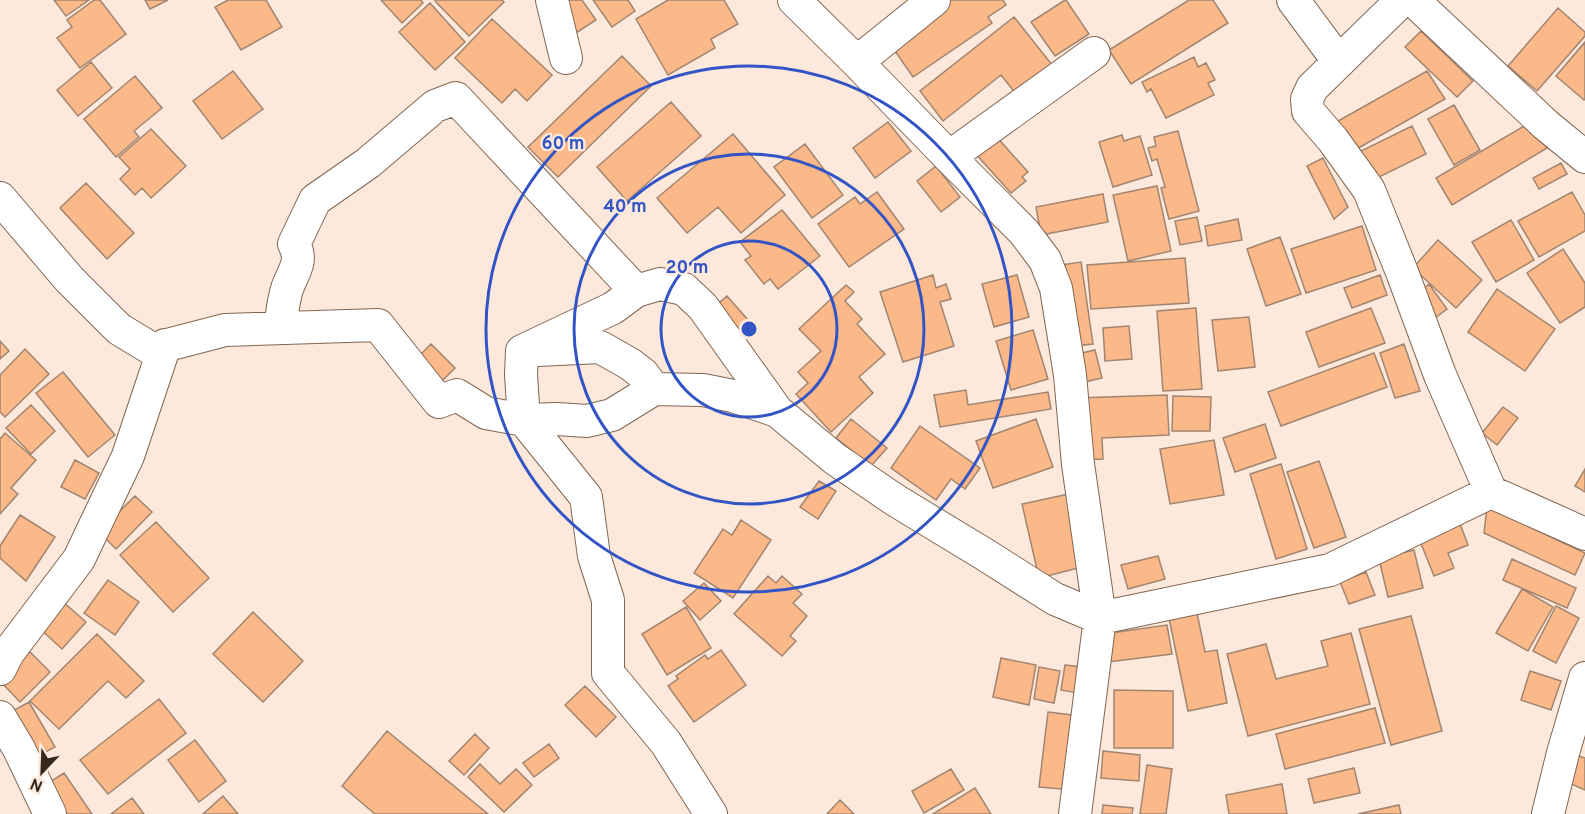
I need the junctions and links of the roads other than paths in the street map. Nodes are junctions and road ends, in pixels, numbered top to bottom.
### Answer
1 (552, 0) edge
2 (794, 0) edge
3 (934, 0) edge
4 (1293, 0) edge
5 (1402, 0) edge
6 (1413, 0) edge
7 (1094, 53) dead end
8 (567, 58) dead end
9 (857, 62) junction
10 (1340, 62) junction
11 (949, 157) junction
12 (1585, 157) edge
13 (0, 198) edge
14 (636, 291) junction
15 (280, 328) junction
16 (165, 345) junction
17 (522, 351) junction
18 (654, 388) junction
19 (777, 411) junction
20 (524, 420) junction
21 (1491, 492) junction
22 (1585, 534) edge
23 (1100, 618) junction
24 (0, 669) edge
25 (1585, 678) edge
26 (0, 717) edge
27 (50, 814) edge
28 (711, 814) edge
29 (1075, 814) edge
30 (1548, 814) edge

1 - 8 street
2 - 9 street
3 - 9 street
4 - 10 street
5 - 10 street
6 - 12 street
7 - 11 street
9 - 11 street
10 - 21 street
11 - 23 street
13 - 16 street
14 - 15 street
14 - 17 street
14 - 19 street
15 - 16 street
15 - 20 street
16 - 24 street
17 - 18 street
17 - 20 street
18 - 19 street
18 - 20 street
19 - 23 street
20 - 28 street
21 - 22 street
21 - 23 street
23 - 29 street
25 - 30 street
26 - 27 street

